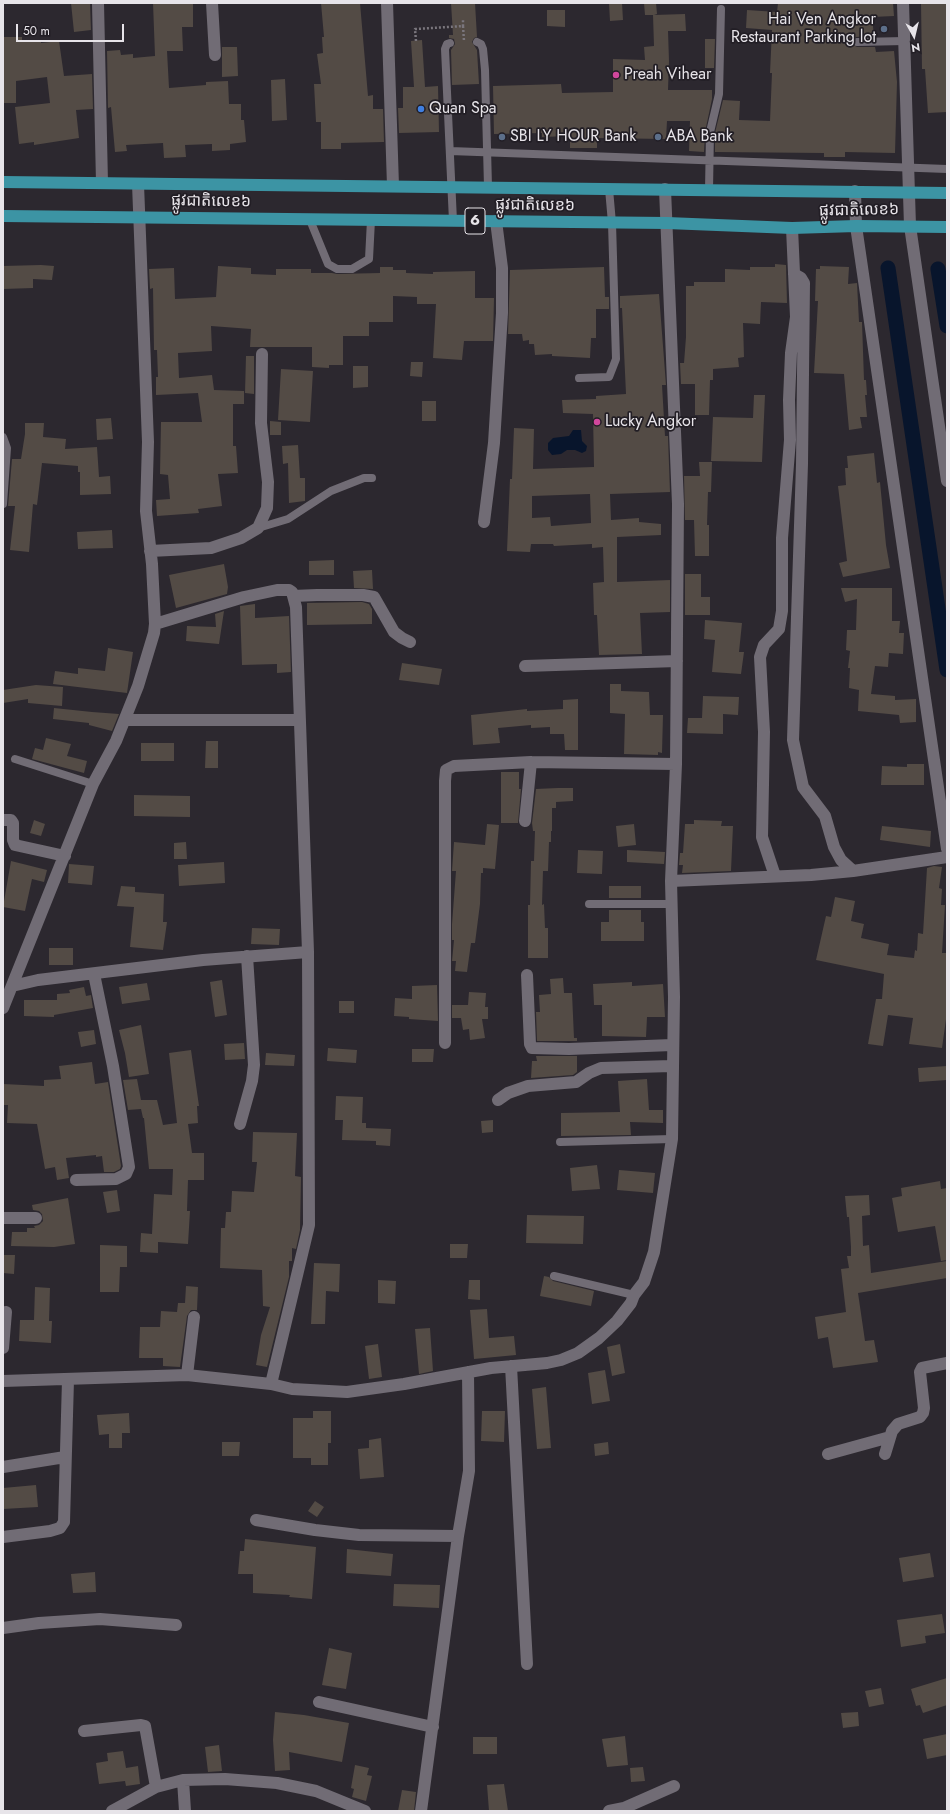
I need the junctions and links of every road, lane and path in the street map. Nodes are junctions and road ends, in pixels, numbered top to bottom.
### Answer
1 (98, 3) edge
2 (212, 3) edge
3 (387, 3) edge
4 (903, 3) edge
5 (721, 9) dead end
6 (462, 20) dead end
7 (463, 26) junction
8 (416, 41) dead end
9 (464, 41) dead end
10 (904, 41) junction
11 (477, 42) dead end
12 (857, 42) dead end
13 (450, 43) dead end
14 (215, 55) dead end
15 (450, 151) junction
16 (488, 152) junction
17 (710, 160) junction
18 (909, 168) junction
19 (947, 169) edge
20 (3, 182) edge
21 (102, 183) junction
22 (138, 184) junction
23 (393, 186) junction
24 (452, 187) junction
25 (488, 187) junction
26 (609, 189) junction
27 (665, 190) junction
28 (709, 190) junction
29 (855, 191) junction
30 (910, 192) junction
31 (947, 192) edge
32 (3, 216) edge
33 (140, 217) junction
34 (310, 220) junction
35 (371, 220) junction
36 (453, 221) junction
37 (496, 221) junction
38 (612, 223) junction
39 (667, 223) junction
40 (856, 226) junction
41 (910, 226) junction
42 (947, 227) edge
43 (792, 228) junction
44 (794, 274) junction
45 (262, 354) dead end
46 (579, 378) dead end
47 (3, 437) edge
48 (372, 478) dead end
49 (947, 481) edge
50 (3, 504) edge
51 (484, 522) dead end
52 (258, 528) junction
53 (150, 551) junction
54 (294, 596) junction
55 (155, 624) junction
56 (410, 642) dead end
57 (677, 661) junction
58 (525, 666) dead end
59 (125, 720) junction
60 (300, 720) junction
61 (15, 759) dead end
62 (530, 762) junction
63 (676, 764) junction
64 (93, 784) junction
65 (3, 820) edge
66 (525, 821) dead end
67 (947, 849) edge
68 (65, 856) junction
69 (947, 857) edge
70 (853, 871) junction
71 (775, 876) junction
72 (671, 881) junction
73 (589, 904) dead end
74 (672, 904) junction
75 (308, 952) junction
76 (247, 956) junction
77 (94, 974) junction
78 (528, 975) dead end
79 (8, 991) edge
80 (3, 1008) edge
81 (445, 1043) dead end
82 (672, 1045) junction
83 (672, 1066) junction
84 (498, 1100) dead end
85 (240, 1124) dead end
86 (672, 1139) junction
87 (560, 1142) dead end
88 (76, 1180) dead end
89 (3, 1218) edge
90 (36, 1218) dead end
91 (554, 1276) dead end
92 (634, 1295) junction
93 (6, 1312) dead end
94 (194, 1317) dead end
95 (3, 1348) edge
96 (947, 1362) edge
97 (511, 1366) junction
98 (468, 1372) junction
99 (188, 1375) junction
100 (68, 1380) junction
101 (3, 1381) edge
102 (271, 1384) junction
103 (890, 1437) junction
104 (828, 1454) dead end
105 (885, 1454) dead end
106 (65, 1457) junction
107 (3, 1467) edge
108 (256, 1520) dead end
109 (458, 1536) junction
110 (3, 1537) edge
111 (176, 1625) dead end
112 (3, 1628) edge
113 (528, 1664) dead end
114 (319, 1702) dead end
115 (433, 1727) junction
116 (84, 1731) dead end
117 (183, 1780) junction
118 (674, 1786) dead end
119 (156, 1787) junction
120 (112, 1811) edge
121 (185, 1811) edge
122 (365, 1811) edge
123 (421, 1811) edge
124 (609, 1811) edge

1 - 21 street
2 - 14 street
3 - 23 street
4 - 10 street
5 - 17 lane
6 - 7 path
7 - 8 path
7 - 9 path
10 - 12 lane
10 - 18 street
11 - 16 lane
13 - 15 lane
15 - 16 lane
15 - 24 lane
16 - 17 lane
16 - 25 lane
17 - 18 lane
17 - 28 lane
18 - 19 lane
18 - 30 street
20 - 21 main road, ផ្លូវជាតិលេខ៦ / 6
21 - 22 main road, ផ្លូវជាតិលេខ៦ / 6
22 - 23 main road, ផ្លូវជាតិលេខ៦ / 6
22 - 33 street
23 - 24 main road, ផ្លូវជាតិលេខ៦ / 6
24 - 25 main road, ផ្លូវជាតិលេខ៦ / 6
24 - 36 lane
25 - 26 main road, ផ្លូវជាតិលេខ៦ / 6
26 - 27 main road, ផ្លូវជាតិលេខ៦ / 6
26 - 38 lane
27 - 28 main road, ផ្លូវជាតិលេខ៦ / 6
27 - 39 street
28 - 29 main road, ផ្លូវជាតិលេខ៦ / 6
29 - 30 main road, ផ្លូវជាតិលេខ៦ / 6
29 - 40 street
30 - 31 main road, ផ្លូវជាតិលេខ៦ / 6
30 - 41 street
32 - 33 main road, ផ្លូវជាតិលេខ៦ / 6
33 - 34 main road, ផ្លូវជាតិលេខ៦ / 6
33 - 53 street
34 - 35 main road, ផ្លូវជាតិលេខ៦ / 6
34 - 35 lane
35 - 36 main road, ផ្លូវជាតិលេខ៦ / 6
36 - 37 main road, ផ្លូវជាតិលេខ៦ / 6
37 - 38 main road, ផ្លូវជាតិលេខ៦ / 6
37 - 51 street
38 - 39 main road, ផ្លូវជាតិលេខ៦ / 6
38 - 46 lane
39 - 43 main road, ផ្លូវជាតិលេខ៦ / 6
39 - 57 street
40 - 41 main road, ផ្លូវជាតិលេខ៦ / 6
40 - 43 main road, ផ្លូវជាតិលេខ៦ / 6
40 - 67 street
41 - 42 main road, ផ្លូវជាតិលេខ៦ / 6
41 - 49 street
43 - 44 street
44 - 70 street
44 - 71 street
45 - 52 street
47 - 50 lane
48 - 52 lane
52 - 53 street
53 - 55 street
54 - 55 street
54 - 56 street
54 - 60 street
55 - 59 street
57 - 58 street
57 - 63 street
59 - 60 street
59 - 64 street
60 - 75 street
61 - 64 lane
62 - 63 street
62 - 66 street
62 - 81 street
63 - 72 street
64 - 68 street
65 - 68 street
68 - 79 street
69 - 70 street
70 - 71 street
71 - 72 street
72 - 74 street
73 - 74 lane
74 - 82 street
75 - 76 street
75 - 102 street
76 - 77 street
76 - 85 street
77 - 79 street
77 - 88 street
78 - 82 street
79 - 80 street
82 - 83 street
83 - 84 street
83 - 86 street
86 - 87 lane
86 - 92 street
89 - 90 street
91 - 92 lane
92 - 97 street
93 - 95 street
94 - 99 street
96 - 103 street
97 - 98 street
97 - 113 street
98 - 102 street
98 - 109 street
99 - 100 street
99 - 102 street
100 - 101 street
100 - 106 street
103 - 104 street
103 - 105 street
106 - 107 street
106 - 110 street
108 - 109 street
109 - 115 street
111 - 112 street
114 - 115 street
115 - 123 street
116 - 119 street
117 - 119 street
117 - 121 street
117 - 122 street
118 - 124 street
119 - 120 street

